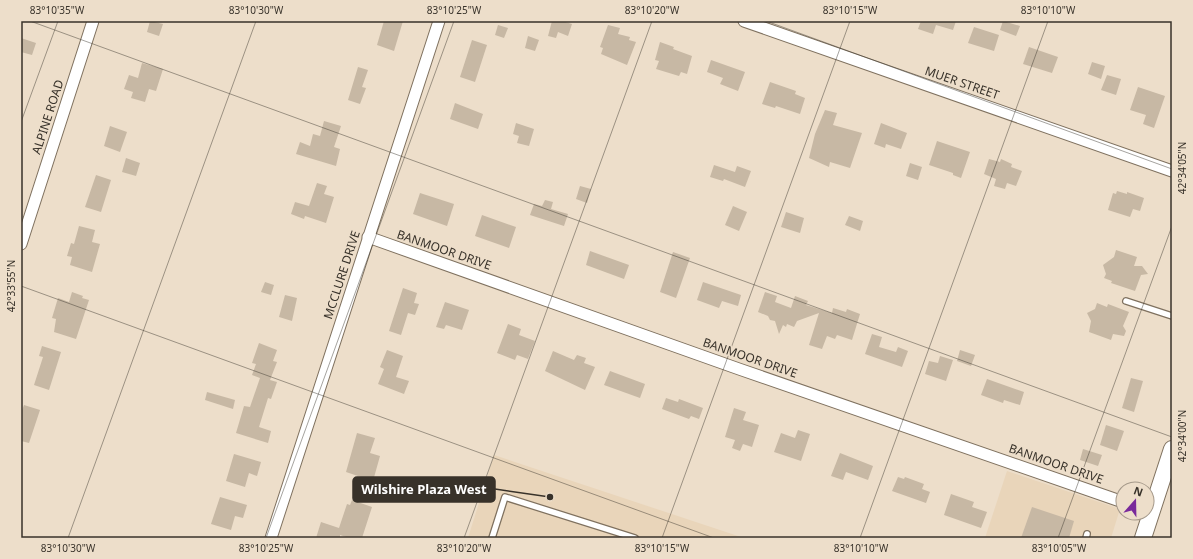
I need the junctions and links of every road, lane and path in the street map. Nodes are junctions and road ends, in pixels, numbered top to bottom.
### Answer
1 (93, 21) edge
2 (440, 21) edge
3 (744, 21) edge
4 (1172, 170) edge
5 (368, 237) junction
6 (21, 244) edge
7 (1126, 301) dead end
8 (1172, 316) edge
9 (1172, 449) edge
10 (1155, 496) edge
11 (1115, 499) edge
12 (1147, 521) edge
13 (271, 538) edge
14 (492, 538) edge
15 (635, 538) edge
16 (1143, 538) edge

1 - 6 street, ALPINE ROAD
2 - 5 street, MCCLURE DRIVE
3 - 4 street, MUER STREET
5 - 11 street, BANMOOR DRIVE
5 - 13 street, MCCLURE DRIVE
7 - 8 lane
9 - 10 main road
12 - 16 main road
14 - 15 lane

